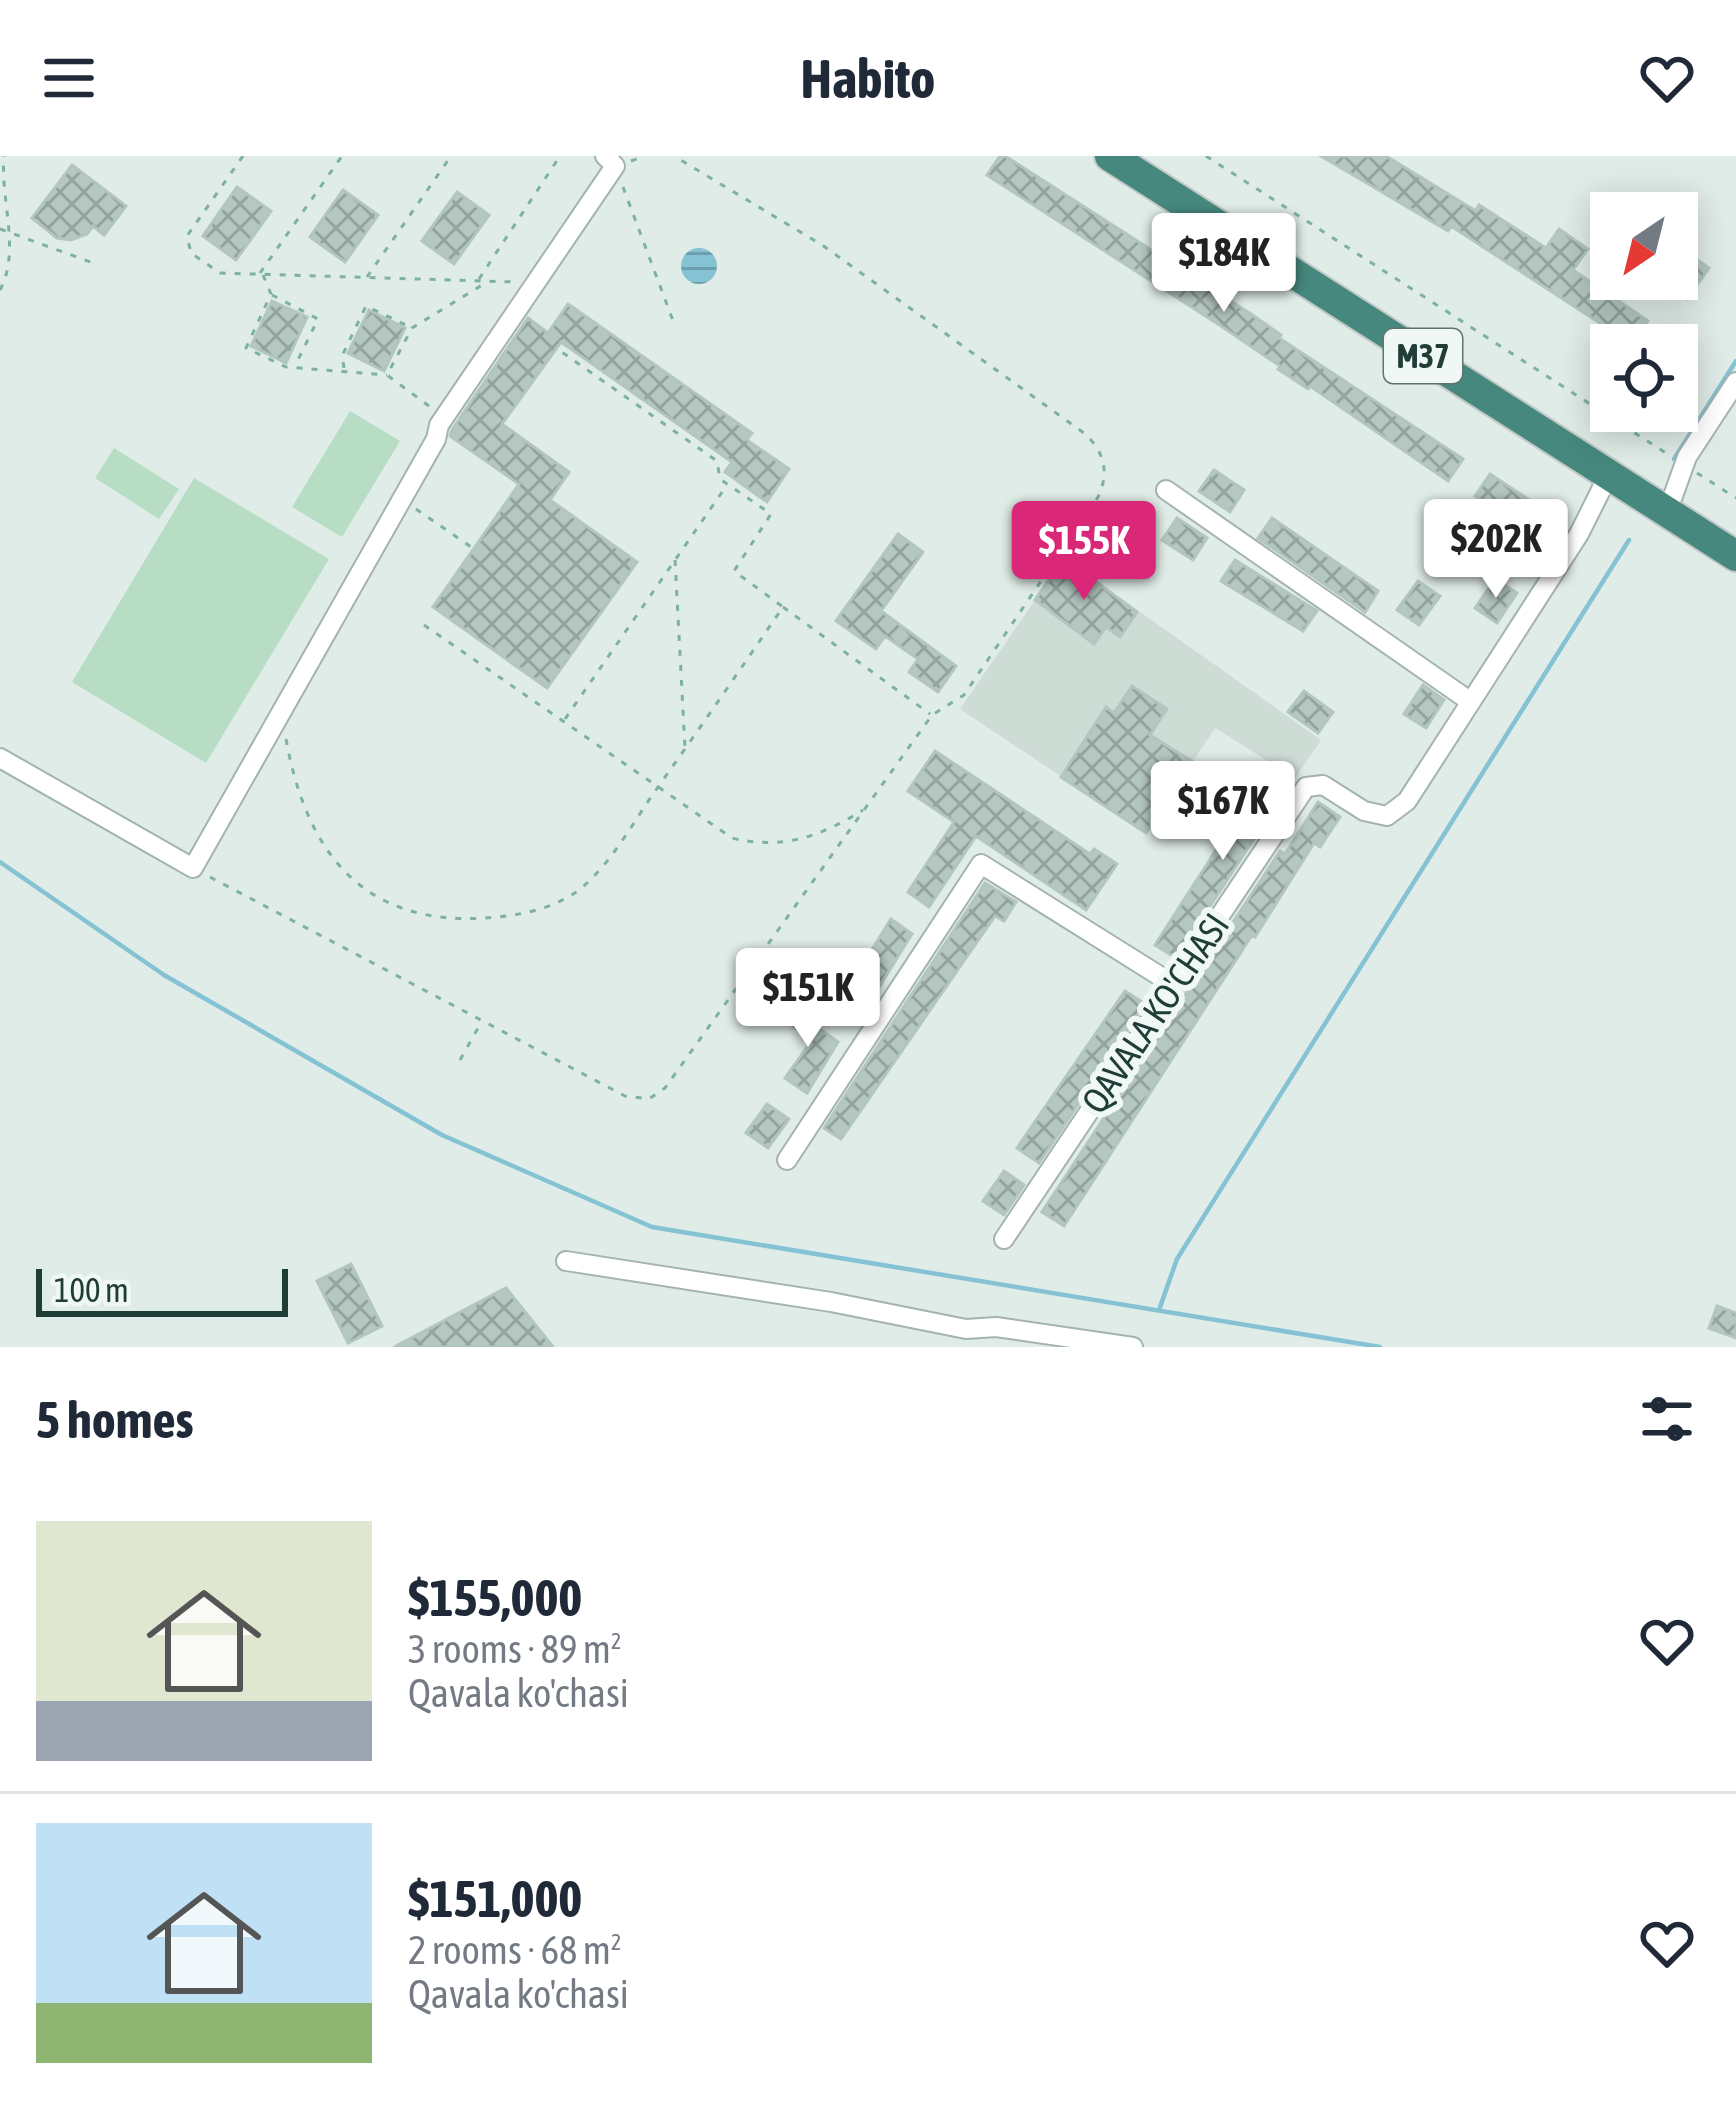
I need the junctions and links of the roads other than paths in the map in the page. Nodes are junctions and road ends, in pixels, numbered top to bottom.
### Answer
1 (1110, 156) edge
2 (1147, 156) edge
3 (610, 161) edge
4 (1736, 382) edge
5 (1609, 474) junction
6 (1166, 490) dead end
7 (1673, 496) junction
8 (1736, 536) edge
9 (1736, 556) edge
10 (1471, 702) junction
11 (0, 758) edge
12 (1174, 985) junction
13 (787, 1160) dead end
14 (1004, 1239) dead end
15 (566, 1261) dead end
16 (1133, 1347) edge

1 - 5 highway, M37
2 - 7 highway, M37
3 - 11 street
4 - 7 street
5 - 9 highway, M37
5 - 10 street
6 - 10 street
7 - 8 highway, M37
10 - 12 street, QAVALA KO'CHASI
12 - 13 street
12 - 14 street, QAVALA KO'CHASI
15 - 16 street

